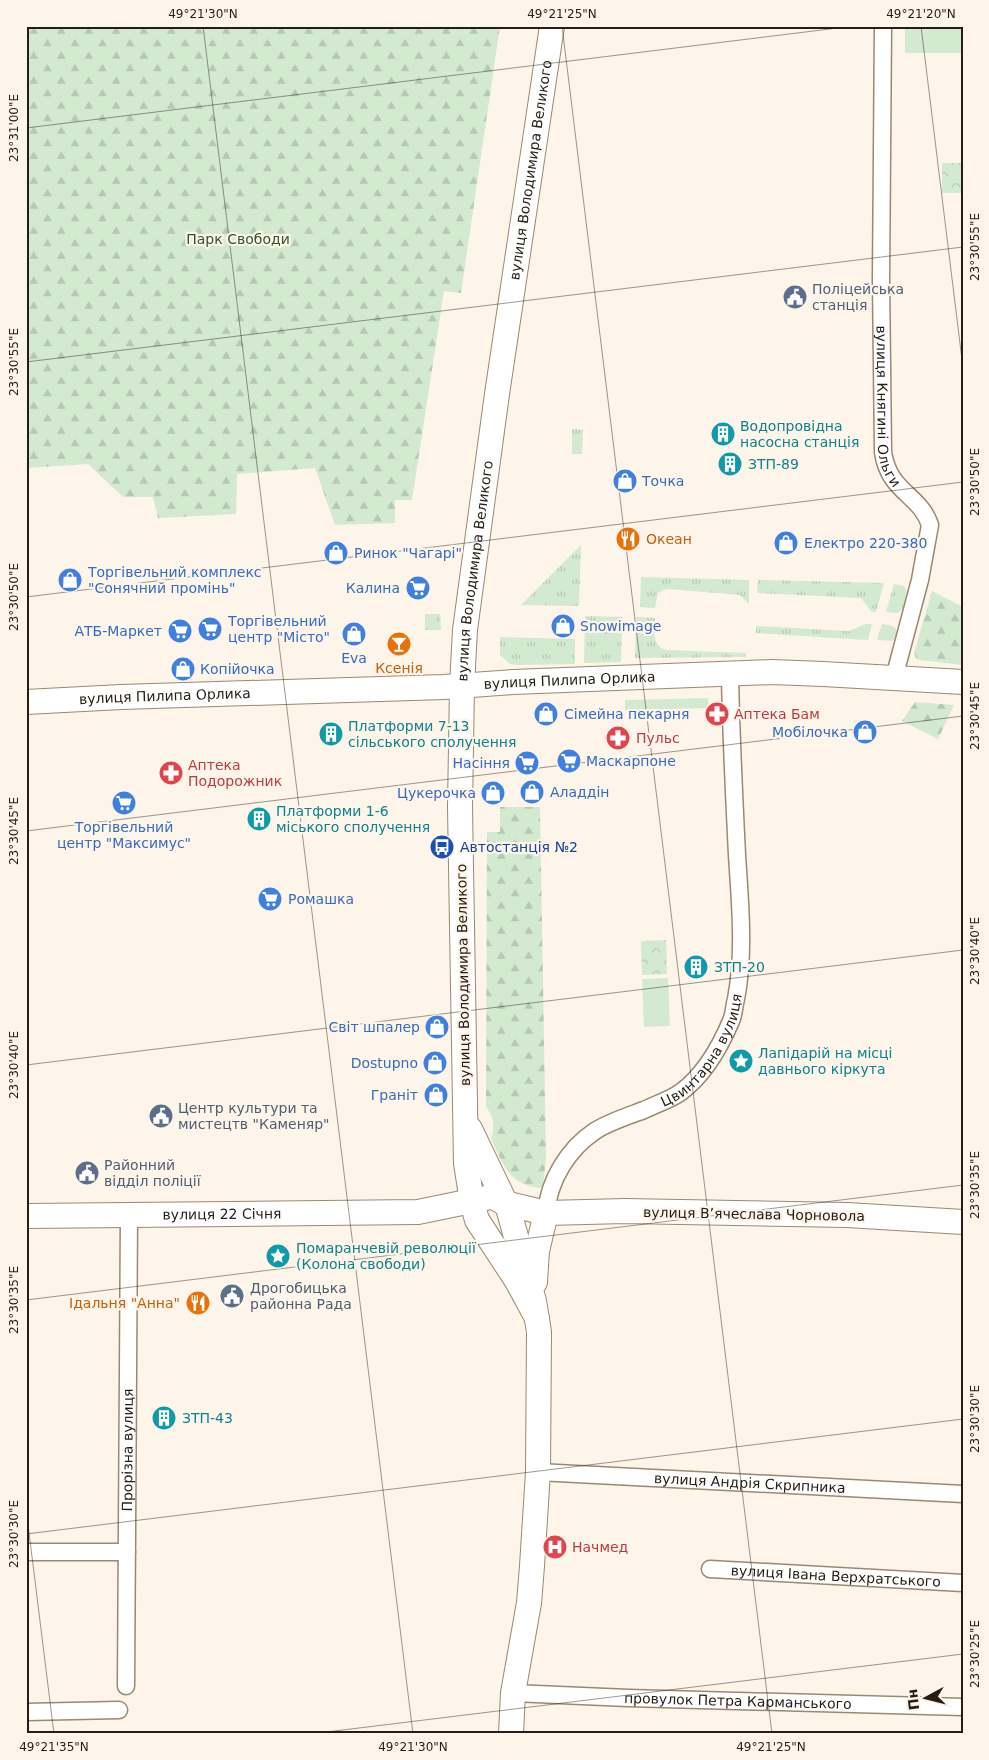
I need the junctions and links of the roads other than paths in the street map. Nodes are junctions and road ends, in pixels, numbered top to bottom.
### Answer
1 (552, 26) edge
2 (882, 26) edge
3 (730, 674) junction
4 (894, 678) junction
5 (963, 682) edge
6 (462, 686) junction
7 (26, 702) edge
8 (466, 1121) junction
9 (466, 1163) junction
10 (418, 1212) junction
11 (546, 1213) junction
12 (129, 1214) junction
13 (26, 1216) edge
14 (491, 1217) junction
15 (963, 1222) edge
16 (536, 1310) junction
17 (538, 1472) junction
18 (963, 1494) edge
19 (26, 1552) edge
20 (127, 1552) junction
21 (710, 1569) dead end
22 (963, 1583) edge
23 (126, 1686) dead end
24 (513, 1693) junction
25 (963, 1707) edge
26 (119, 1710) dead end
27 (26, 1712) edge
28 (511, 1734) edge

1 - 6 main road, вулиця Володимира Великого
2 - 4 street, вулиця Княгині Ольги
3 - 4 main road, вулиця Пилипа Орлика
3 - 6 main road, вулиця Пилипа Орлика
3 - 11 street, Цвинтарна вулиця
4 - 5 main road, вулиця Пилипа Орлика
6 - 7 main road, вулиця Пилипа Орлика
6 - 8 main road, вулиця Володимира Великого
8 - 9 main road, вулиця Володимира Великого
8 - 14 main road
9 - 10 main road
9 - 14 main road, вулиця Володимира Великого
10 - 12 main road, вулиця 22 Січня
10 - 14 main road, вулиця 22 Січня
11 - 14 main road
11 - 15 main road, вулиця Вʼячеслава Чорновола
11 - 16 main road
12 - 13 main road, вулиця 22 Січня
12 - 20 street, Прорізна вулиця
14 - 16 main road
16 - 17 main road
17 - 18 street, вулиця Андрія Скрипника
17 - 24 main road
19 - 20 street
20 - 23 street, Прорізна вулиця
21 - 22 street, вулиця Івана Верхратського
24 - 25 street, провулок Петра Карманського
24 - 28 main road
26 - 27 street

